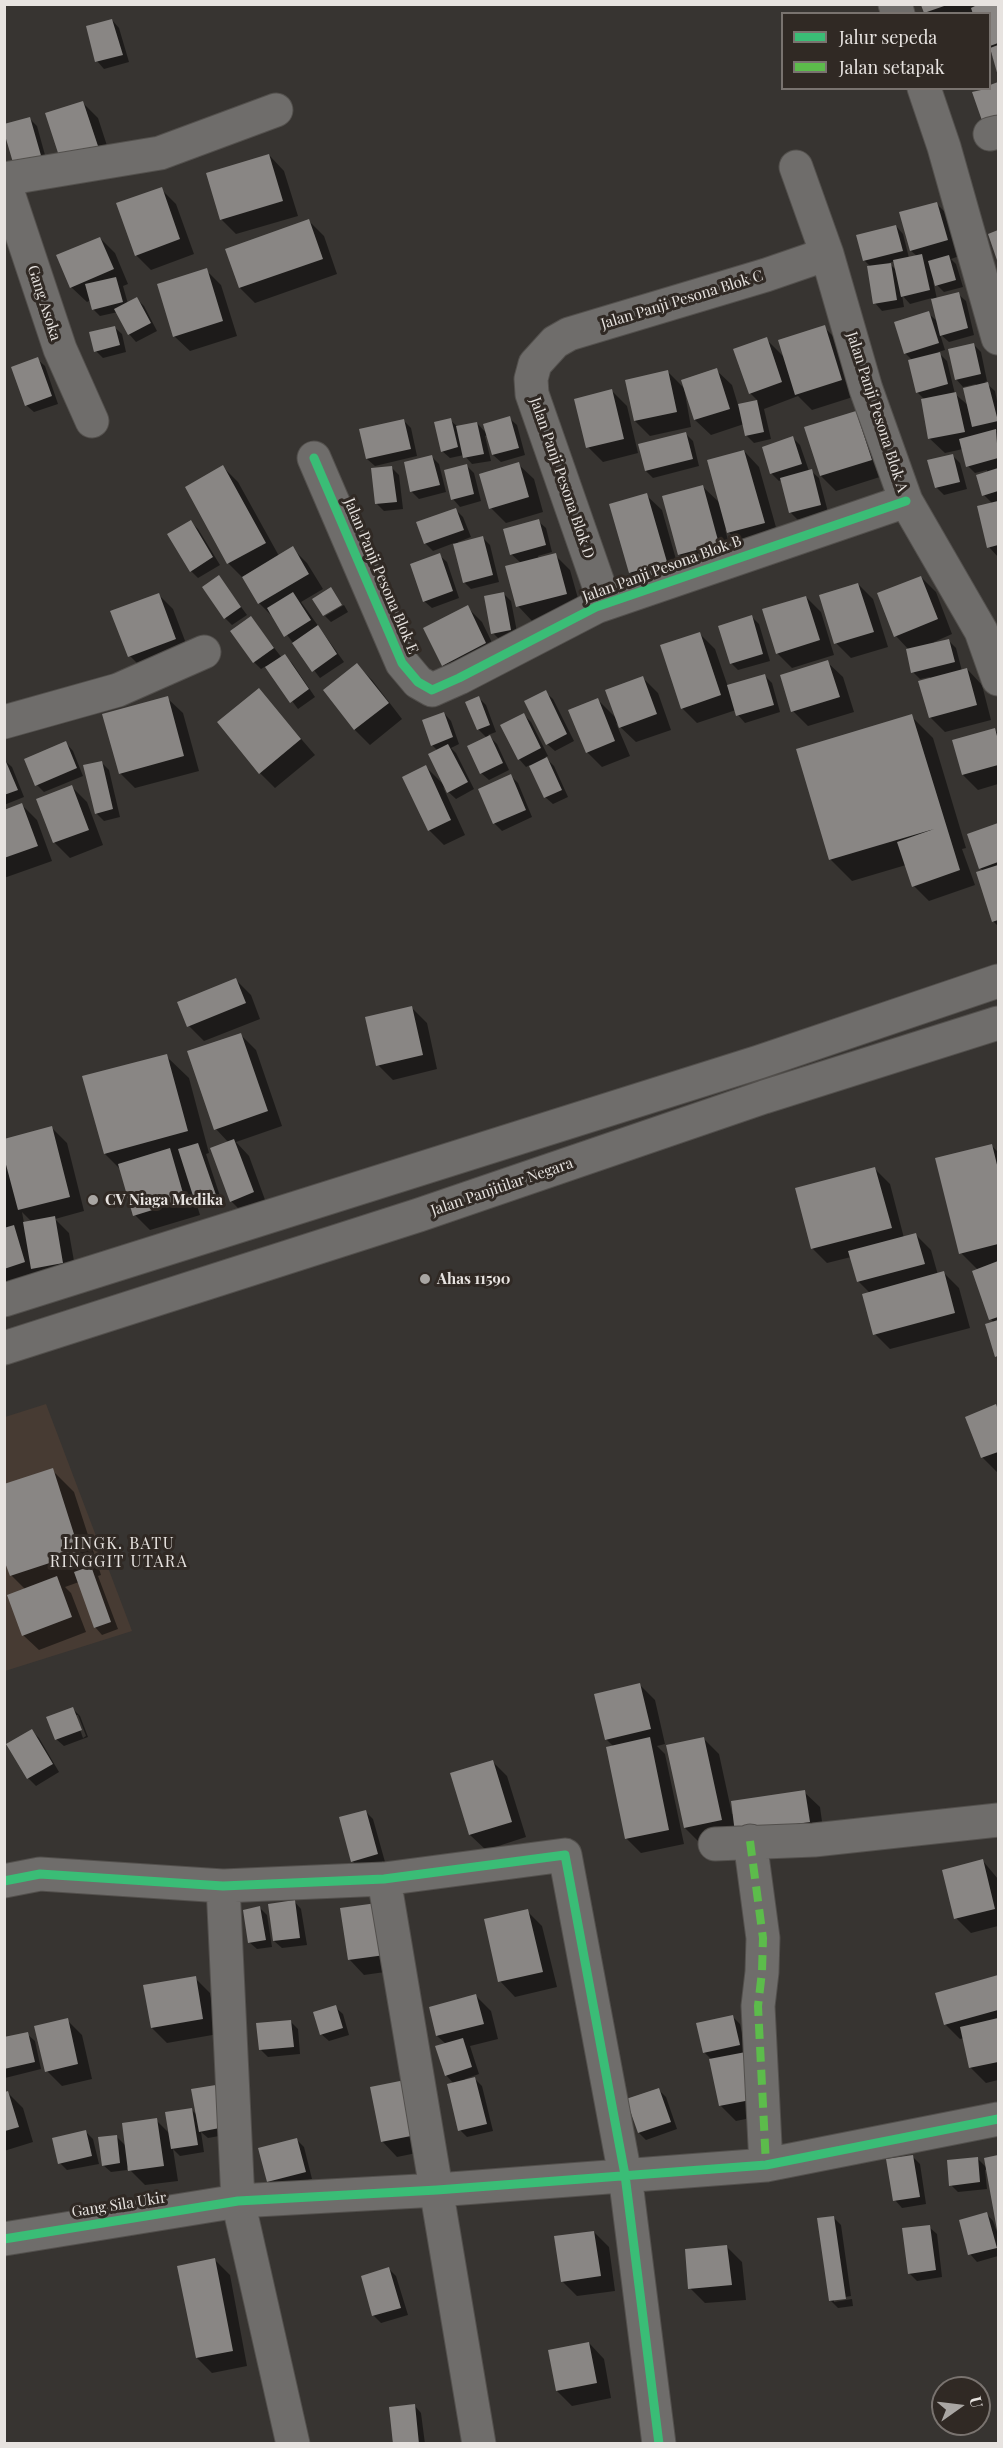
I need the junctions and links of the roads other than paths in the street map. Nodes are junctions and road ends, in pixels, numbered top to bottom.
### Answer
1 (925, 90) edge
2 (276, 110) dead end
3 (796, 167) dead end
4 (4, 180) edge
5 (827, 254) junction
6 (999, 338) edge
7 (543, 355) joint
8 (92, 421) dead end
9 (314, 458) dead end
10 (906, 501) junction
11 (605, 603) junction
12 (204, 652) dead end
13 (999, 679) edge
14 (438, 687) joint
15 (4, 722) edge
16 (999, 981) edge
17 (999, 1023) edge
18 (4, 1300) edge
19 (4, 1348) edge
20 (999, 1820) edge
21 (750, 1841) junction
22 (715, 1844) dead end
23 (384, 1879) junction
24 (4, 1881) edge
25 (223, 1886) junction
26 (999, 2119) edge
27 (766, 2165) junction
28 (625, 2175) junction
29 (437, 2190) junction
30 (238, 2201) junction
31 (4, 2239) edge
32 (293, 2444) edge
33 (479, 2444) edge
34 (659, 2444) edge

1 - 6 street
2 - 4 street
3 - 5 street, Jalan Panji Pesona Blok A
4 - 8 street, Gang Asoka
5 - 7 street, Jalan Panji Pesona Blok C
5 - 10 street, Jalan Panji Pesona Blok A
7 - 11 street, Jalan Panji Pesona Blok D
9 - 14 street, Jalan Panji Pesona Blok E
10 - 11 street, Jalan Panji Pesona Blok B
10 - 13 street, Jalan Panji Pesona Blok A
11 - 14 street, Jalan Panji Pesona Blok B
12 - 15 street
16 - 18 street
17 - 19 street, Jalan Panjitilar Negara
20 - 21 street
21 - 22 street
21 - 27 street
23 - 25 street
23 - 28 street
23 - 29 street
24 - 25 street
25 - 30 street
26 - 27 street, Gang Sila Ukir
27 - 28 street, Gang Sila Ukir
28 - 29 street, Gang Sila Ukir
28 - 34 street
29 - 30 street, Gang Sila Ukir
29 - 33 street
30 - 31 street, Gang Sila Ukir
30 - 32 street

